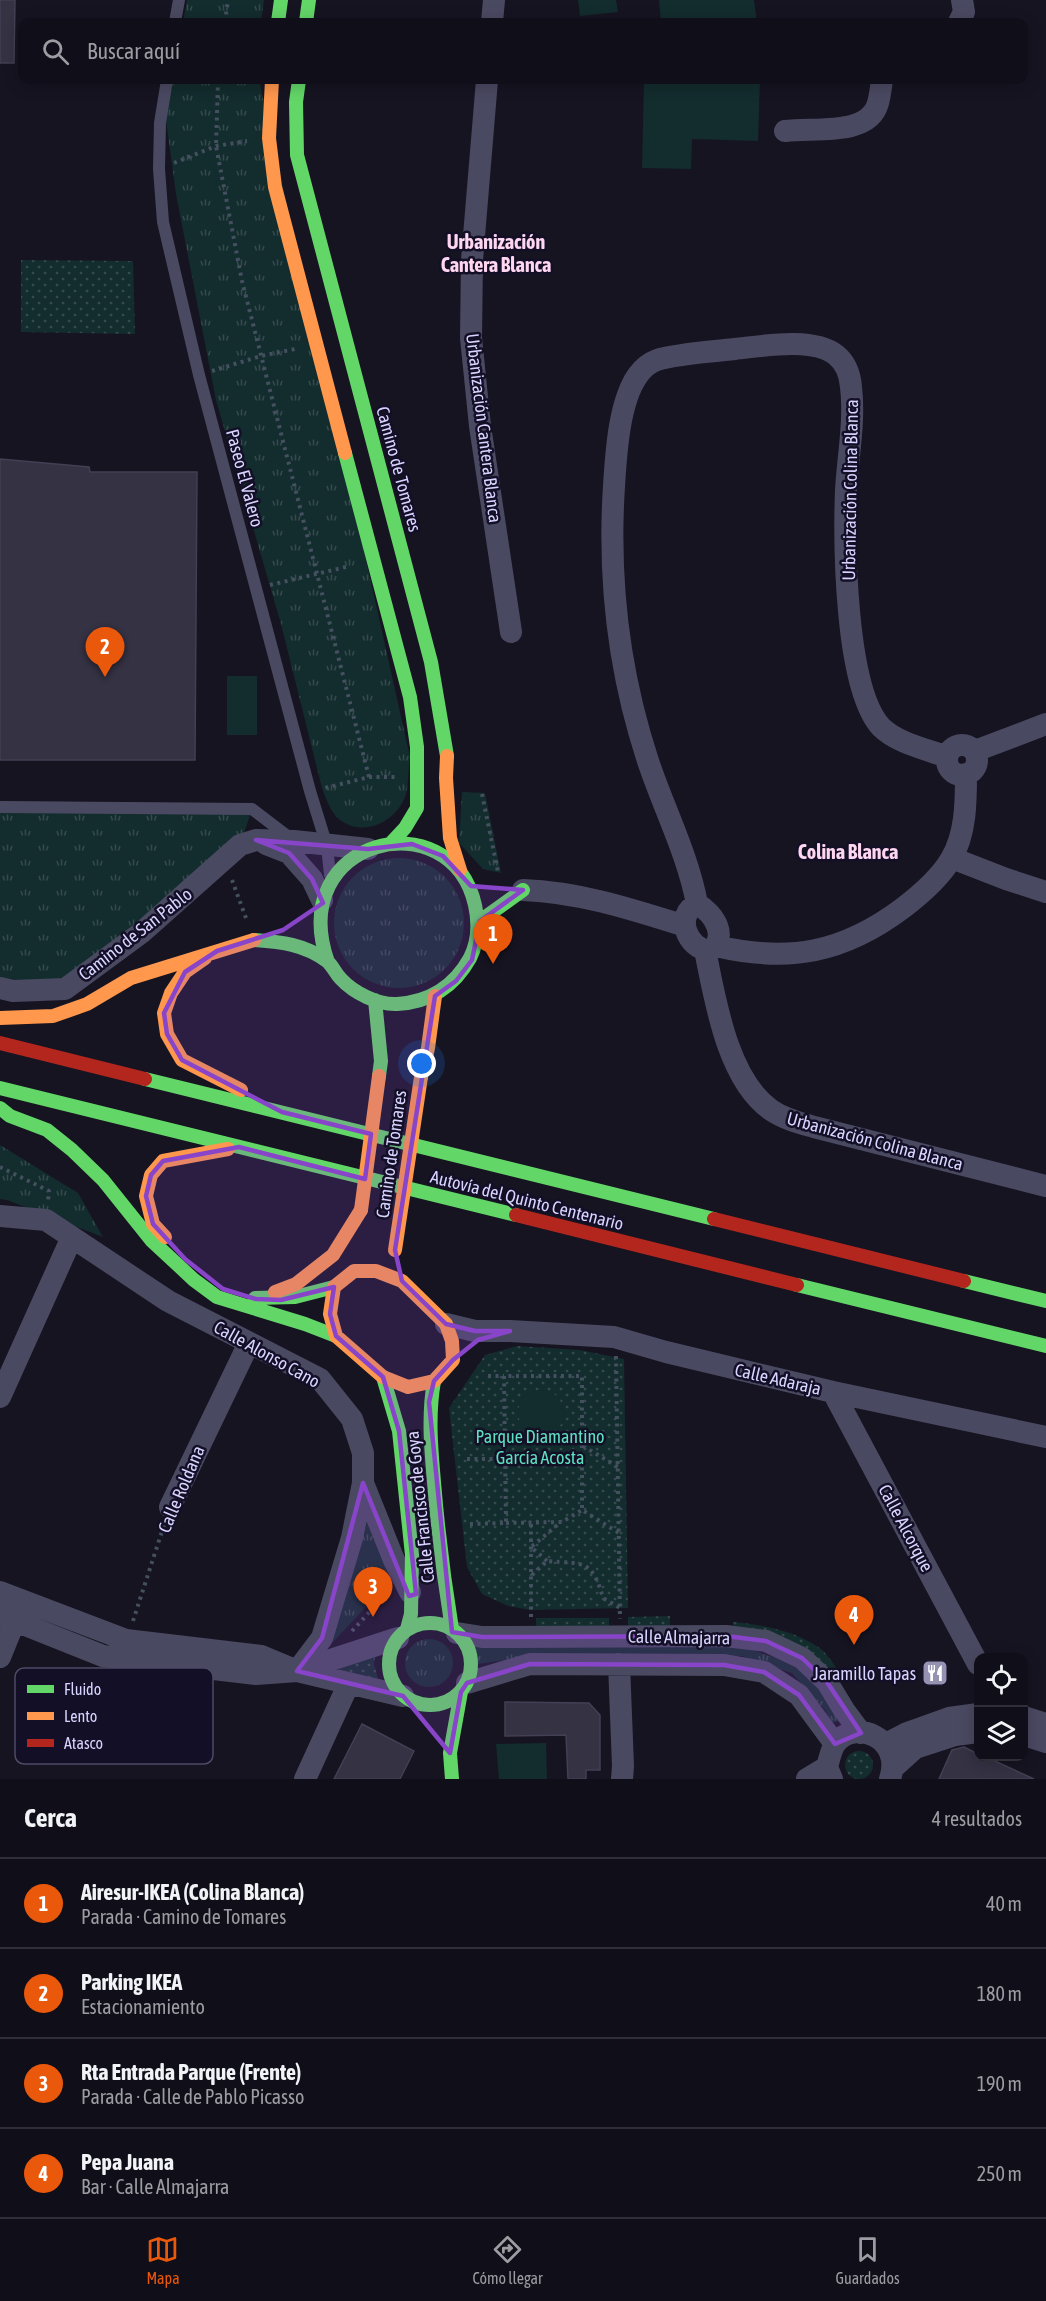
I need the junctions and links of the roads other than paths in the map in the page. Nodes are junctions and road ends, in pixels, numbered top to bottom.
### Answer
1 (178, 0) edge
2 (281, 0) edge
3 (309, 0) edge
4 (494, 0) edge
5 (962, 0) edge
6 (176, 18) edge
7 (279, 18) edge
8 (307, 18) edge
9 (492, 18) edge
10 (960, 18) edge
11 (166, 84) edge
12 (272, 84) edge
13 (298, 84) edge
14 (487, 84) edge
15 (881, 84) edge
16 (785, 131) dead end
17 (511, 632) dead end
18 (1046, 724) edge
19 (975, 751) junction
20 (946, 757) junction
21 (966, 774) junction
22 (0, 807) edge
23 (256, 840) junction
24 (294, 841) junction
25 (327, 846) junction
26 (379, 846) junction
27 (952, 858) junction
28 (460, 870) junction
29 (513, 889) joint
30 (1046, 892) edge
31 (321, 899) junction
32 (697, 904) junction
33 (480, 921) junction
34 (685, 926) junction
35 (283, 930) dead end
36 (254, 940) junction
37 (711, 948) junction
38 (216, 951) junction
39 (328, 962) junction
40 (0, 988) edge
41 (435, 996) junction
42 (375, 1000) junction
43 (0, 1018) edge
44 (0, 1043) edge
45 (0, 1088) edge
46 (0, 1108) edge
47 (282, 1112) junction
48 (239, 1147) junction
49 (1046, 1186) edge
50 (361, 1210) junction
51 (0, 1216) edge
52 (72, 1237) junction
53 (354, 1271) junction
54 (402, 1281) junction
55 (334, 1287) junction
56 (256, 1299) junction
57 (1046, 1301) edge
58 (446, 1324) junction
59 (510, 1330) junction
60 (336, 1336) junction
61 (249, 1342) junction
62 (1046, 1346) edge
63 (453, 1360) junction
64 (383, 1377) junction
65 (434, 1382) junction
66 (833, 1392) junction
67 (0, 1397) edge
68 (1046, 1437) edge
69 (363, 1483) junction
70 (170, 1508) road end
71 (407, 1585) junction
72 (0, 1592) edge
73 (8, 1618) edge
74 (454, 1631) junction
75 (402, 1634) junction
76 (974, 1656) edge
77 (0, 1657) edge
78 (619, 1664) junction
79 (205, 1668) edge
80 (213, 1669) edge
81 (297, 1671) junction
82 (349, 1683) junction
83 (464, 1688) junction
84 (407, 1699) junction
85 (974, 1715) edge
86 (424, 1719) dead end
87 (1028, 1719) edge
88 (1046, 1724) edge
89 (861, 1732) junction
90 (974, 1733) edge
91 (437, 1736) dead end
92 (1028, 1737) edge
93 (1046, 1742) edge
94 (835, 1744) junction
95 (886, 1744) junction
96 (450, 1754) junction
97 (829, 1773) edge
98 (892, 1773) edge
99 (305, 1779) edge
100 (452, 1779) edge
101 (621, 1779) edge
102 (807, 1779) edge

1 - 6 lane
2 - 7 main road
3 - 8 main road
4 - 9 street
5 - 10 street
11 - 25 lane, Paseo El Valero
12 - 26 main road
13 - 28 main road, Camino de Tomares
14 - 17 street, Urbanización Cantera Blanca
15 - 16 street
18 - 19 street
19 - 20 street
19 - 21 street
20 - 21 street
20 - 32 street, Urbanización Colina Blanca
21 - 27 street
22 - 24 lane
23 - 24 street
23 - 31 street
23 - 40 street, Camino de San Pablo
24 - 25 street
25 - 26 street
25 - 31 lane, Paseo El Valero
26 - 28 main road
26 - 31 main road
27 - 30 street
27 - 37 street
28 - 33 main road
29 - 33 main road
29 - 34 street
31 - 39 main road
32 - 34 street
32 - 37 street
33 - 41 main road
34 - 37 street
35 - 36 main road
36 - 38 main road
36 - 39 main road
37 - 49 street, Urbanización Colina Blanca
38 - 43 main road
38 - 47 main road
39 - 42 main road
41 - 42 main road
41 - 54 main road, Camino de Tomares, bridge
42 - 50 main road, Camino de Tomares, bridge
44 - 47 main road, Autovía del Quinto Centenario
45 - 48 main road, Autovía del Quinto Centenario
46 - 60 main road
47 - 57 main road, Autovía del Quinto Centenario
48 - 56 main road
48 - 62 main road, Autovía del Quinto Centenario
50 - 53 main road, Camino de Tomares
50 - 56 main road
51 - 52 street, Calle Alonso Cano
52 - 61 street, Calle Alonso Cano
52 - 67 street
53 - 54 main road
53 - 55 main road
54 - 58 main road
55 - 56 main road
55 - 60 main road
58 - 59 street, Calle Adaraja
58 - 63 main road
59 - 63 street
59 - 66 street, Calle Adaraja
60 - 64 main road
61 - 69 street, Calle Alonso Cano
61 - 70 street, Calle Roldana
63 - 65 main road
64 - 65 main road
64 - 71 main road, Calle Francisco de Goya
65 - 74 main road, Calle Francisco de Goya
66 - 68 street, Calle Adaraja
66 - 76 street, Calle Alcorque
69 - 71 street
69 - 81 street, Calle Alonso Cano
71 - 75 main road, Calle Francisco de Goya
72 - 81 street
73 - 77 street
73 - 79 street
74 - 75 main road
74 - 83 main road
74 - 89 street, Calle Almajarra
75 - 81 street
75 - 84 main road
78 - 83 street, Calle Almajarra
78 - 94 street, Calle Almajarra
78 - 101 street
80 - 81 street
81 - 82 street
82 - 84 street
82 - 99 street
83 - 84 main road
83 - 96 main road
84 - 86 main road
85 - 95 street
87 - 88 street
89 - 94 street
89 - 95 street
90 - 98 street
91 - 96 main road
92 - 93 street
94 - 97 street
95 - 98 street
96 - 100 main road
97 - 102 street

